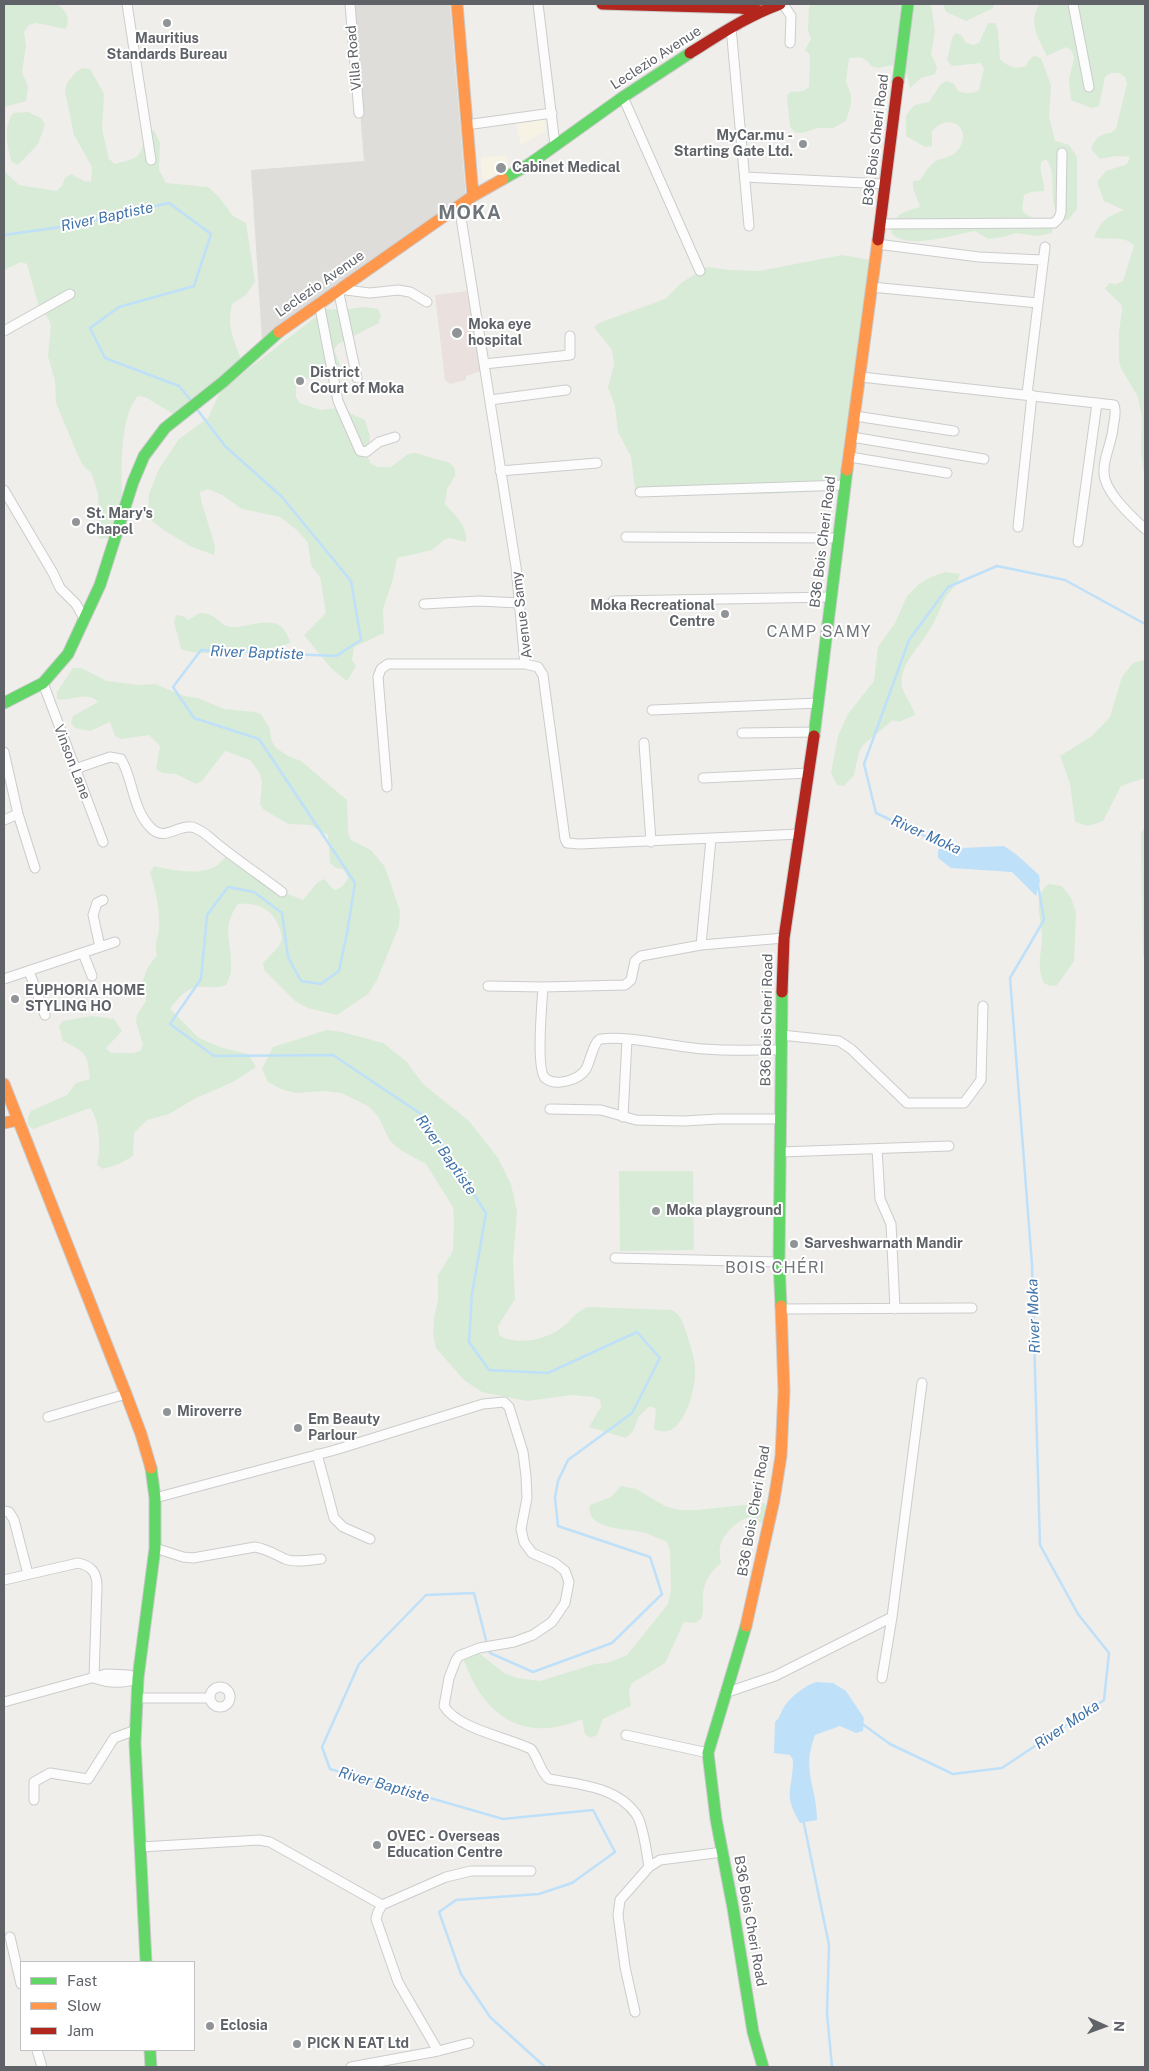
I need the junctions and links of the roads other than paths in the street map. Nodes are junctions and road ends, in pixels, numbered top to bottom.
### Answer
1 (127, 4) edge
2 (350, 4) edge
3 (457, 4) edge
4 (538, 4) edge
5 (602, 4) edge
6 (782, 4) edge
7 (908, 4) edge
8 (1073, 4) edge
9 (692, 5) edge
10 (761, 10) junction
11 (731, 27) junction
12 (790, 43) dead end
13 (1089, 87) dead end
14 (624, 97) junction
15 (359, 113) dead end
16 (552, 113) junction
17 (466, 125) junction
18 (556, 145) junction
19 (1062, 153) dead end
20 (151, 160) dead end
21 (745, 176) junction
22 (885, 184) junction
23 (473, 196) junction
24 (459, 205) junction
25 (880, 224) junction
26 (749, 226) dead end
27 (877, 244) junction
28 (1045, 247) dead end
29 (1042, 260) junction
30 (700, 271) dead end
31 (871, 287) junction
32 (338, 289) junction
33 (70, 294) dead end
34 (427, 302) dead end
35 (319, 303) junction
36 (1038, 303) junction
37 (4, 331) edge
38 (570, 336) dead end
39 (484, 364) junction
40 (861, 377) junction
41 (357, 378) dead end
42 (566, 390) dead end
43 (1029, 395) junction
44 (490, 400) junction
45 (1097, 402) junction
46 (855, 416) junction
47 (954, 431) dead end
48 (395, 438) dead end
49 (852, 438) junction
50 (850, 457) junction
51 (984, 459) dead end
52 (597, 463) dead end
53 (500, 471) junction
54 (947, 473) dead end
55 (845, 485) junction
56 (4, 490) edge
57 (640, 492) dead end
58 (8, 504) edge
59 (1018, 527) dead end
60 (1145, 529) edge
61 (626, 537) dead end
62 (838, 538) junction
63 (1078, 542) dead end
64 (832, 597) junction
65 (613, 601) dead end
66 (519, 603) junction
67 (424, 604) dead end
68 (84, 618) junction
69 (525, 664) junction
70 (43, 683) junction
71 (4, 703) edge
72 (818, 703) junction
73 (652, 710) dead end
74 (815, 732) junction
75 (742, 733) dead end
76 (644, 743) dead end
77 (4, 752) edge
78 (75, 769) junction
79 (809, 773) junction
80 (703, 778) dead end
81 (387, 787) dead end
82 (18, 814) junction
83 (4, 820) edge
84 (800, 834) junction
85 (711, 839) junction
86 (103, 842) dead end
87 (651, 842) junction
88 (35, 868) dead end
89 (282, 892) dead end
90 (103, 900) dead end
91 (784, 938) junction
92 (115, 942) dead end
93 (701, 945) junction
94 (100, 947) junction
95 (83, 953) junction
96 (29, 971) junction
97 (92, 976) dead end
98 (4, 979) edge
99 (488, 986) dead end
100 (543, 987) junction
101 (984, 1006) dead end
102 (45, 1015) dead end
103 (781, 1035) junction
104 (626, 1040) junction
105 (780, 1050) junction
106 (4, 1084) edge
107 (550, 1109) dead end
108 (623, 1117) junction
109 (780, 1119) junction
110 (18, 1120) junction
111 (4, 1124) edge
112 (948, 1146) dead end
113 (877, 1150) junction
114 (780, 1152) junction
115 (615, 1258) dead end
116 (779, 1262) junction
117 (972, 1308) dead end
118 (781, 1309) junction
119 (896, 1309) junction
120 (922, 1383) dead end
121 (126, 1394) junction
122 (48, 1417) dead end
123 (317, 1454) junction
124 (155, 1498) junction
125 (4, 1511) edge
126 (370, 1539) dead end
127 (155, 1548) junction
128 (321, 1559) dead end
129 (28, 1574) junction
130 (4, 1580) edge
131 (892, 1617) junction
132 (94, 1678) junction
133 (138, 1678) junction
134 (882, 1678) dead end
135 (725, 1693) junction
136 (137, 1698) junction
137 (209, 1698) dead end
138 (4, 1702) edge
139 (136, 1730) junction
140 (626, 1735) dead end
141 (708, 1752) junction
142 (34, 1800) dead end
143 (140, 1847) junction
144 (723, 1852) junction
145 (649, 1866) junction
146 (532, 1871) dead end
147 (382, 1905) junction
148 (10, 1937) dead end
149 (146, 1961) edge
150 (20, 1980) edge
151 (635, 2012) dead end
152 (469, 2043) dead end
153 (37, 2051) edge
154 (150, 2051) edge
155 (438, 2052) junction
156 (42, 2067) edge
157 (151, 2067) edge
158 (351, 2067) edge
159 (763, 2067) edge

1 - 20 street
2 - 15 street, Villa Road
3 - 17 main road
4 - 16 street
5 - 9 main road
6 - 10 main road, Leclezio Avenue
6 - 12 street
7 - 22 main road, B36 Bois Cheri Road
8 - 13 street
9 - 10 main road
10 - 11 main road, Leclezio Avenue
11 - 14 main road, Leclezio Avenue
11 - 21 street
14 - 18 main road, Leclezio Avenue
14 - 30 street
16 - 17 street
16 - 18 street
17 - 23 main road
18 - 23 main road, Leclezio Avenue
19 - 25 street
21 - 22 street
21 - 26 street
22 - 25 main road, B36 Bois Cheri Road
23 - 24 main road, Leclezio Avenue
24 - 32 main road, Leclezio Avenue
24 - 39 street, Avenue Samy
25 - 27 main road, B36 Bois Cheri Road
27 - 29 street
27 - 31 main road, B36 Bois Cheri Road
28 - 29 street
29 - 36 street
31 - 36 street
31 - 40 main road, B36 Bois Cheri Road
32 - 34 street
32 - 35 main road, Leclezio Avenue
32 - 41 street
33 - 37 street
35 - 48 street
35 - 68 main road, Leclezio Avenue
36 - 43 street
38 - 39 street
39 - 44 street, Avenue Samy
40 - 43 street
40 - 46 main road, B36 Bois Cheri Road
42 - 44 street
43 - 45 street
43 - 59 street
44 - 53 street, Avenue Samy
45 - 60 street
45 - 63 street
46 - 47 street
46 - 49 main road, B36 Bois Cheri Road
49 - 50 main road, B36 Bois Cheri Road
49 - 51 street
50 - 54 street
50 - 55 main road, B36 Bois Cheri Road
52 - 53 street
53 - 66 street, Avenue Samy
55 - 57 street
55 - 62 main road, B36 Bois Cheri Road
56 - 58 street
58 - 68 street
61 - 62 street
62 - 64 main road, B36 Bois Cheri Road
64 - 65 street
64 - 72 main road, B36 Bois Cheri Road
66 - 67 street
66 - 69 street, Avenue Samy
68 - 70 main road, Leclezio Avenue
69 - 81 street
69 - 87 street, Avenue Samy
70 - 71 main road, Leclezio Avenue
70 - 78 street, Vinson Lane
72 - 73 street
72 - 74 main road, B36 Bois Cheri Road
74 - 75 street
74 - 79 main road, B36 Bois Cheri Road
76 - 87 street
77 - 82 street
78 - 86 street, Vinson Lane
78 - 89 street
79 - 80 street
79 - 84 main road, B36 Bois Cheri Road
82 - 83 street
82 - 88 street
84 - 85 street, Avenue Samy
84 - 91 main road, B36 Bois Cheri Road
85 - 87 street, Avenue Samy
85 - 93 street
90 - 94 street
91 - 93 street
91 - 103 main road, B36 Bois Cheri Road
92 - 94 street
93 - 100 street
94 - 95 street
95 - 96 street
95 - 97 street
96 - 98 street
96 - 102 street
99 - 100 street
100 - 104 street
101 - 103 street
103 - 105 main road, B36 Bois Cheri Road
104 - 105 street
104 - 108 street
105 - 109 main road, B36 Bois Cheri Road
106 - 110 main road
107 - 108 street
108 - 109 street
109 - 114 main road, B36 Bois Cheri Road
110 - 111 main road
110 - 121 main road
112 - 113 street
113 - 114 street
113 - 119 street
114 - 116 main road, B36 Bois Cheri Road
115 - 116 street
116 - 118 main road, B36 Bois Cheri Road
117 - 119 street
118 - 119 street
118 - 135 main road, B36 Bois Cheri Road
120 - 131 street
121 - 122 street
121 - 124 main road
123 - 124 street
123 - 126 street
123 - 145 street
124 - 127 main road
125 - 129 street
127 - 128 street
127 - 133 main road
129 - 130 street
129 - 132 street
131 - 134 street
131 - 135 street
132 - 133 street
132 - 138 street
133 - 136 main road
135 - 141 main road, B36 Bois Cheri Road
136 - 137 street
136 - 139 main road
139 - 142 street
139 - 143 main road
140 - 141 street
141 - 144 main road, B36 Bois Cheri Road
143 - 147 street
143 - 149 main road
144 - 145 street
144 - 159 main road, B36 Bois Cheri Road
145 - 151 street
146 - 147 street
147 - 155 street
148 - 150 street
152 - 155 street
153 - 156 street
154 - 157 main road
155 - 158 street

